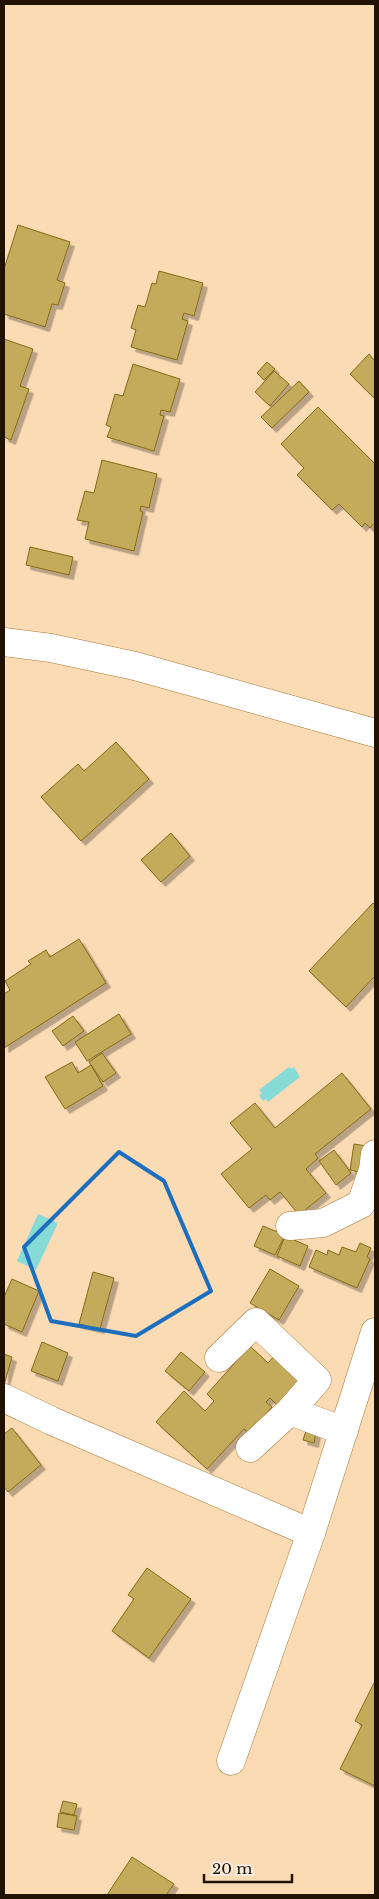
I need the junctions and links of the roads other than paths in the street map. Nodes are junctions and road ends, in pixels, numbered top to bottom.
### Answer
1 (5, 641) edge
2 (375, 733) edge
3 (375, 1154) edge
4 (290, 1226) dead end
5 (373, 1347) edge
6 (219, 1358) dead end
7 (4, 1398) edge
8 (290, 1411) junction
9 (344, 1431) junction
10 (250, 1448) dead end
11 (311, 1533) junction
12 (231, 1761) dead end

1 - 2 street
3 - 4 street
5 - 9 street
6 - 8 street
7 - 11 street
8 - 9 street
8 - 10 street
9 - 11 street
11 - 12 street

